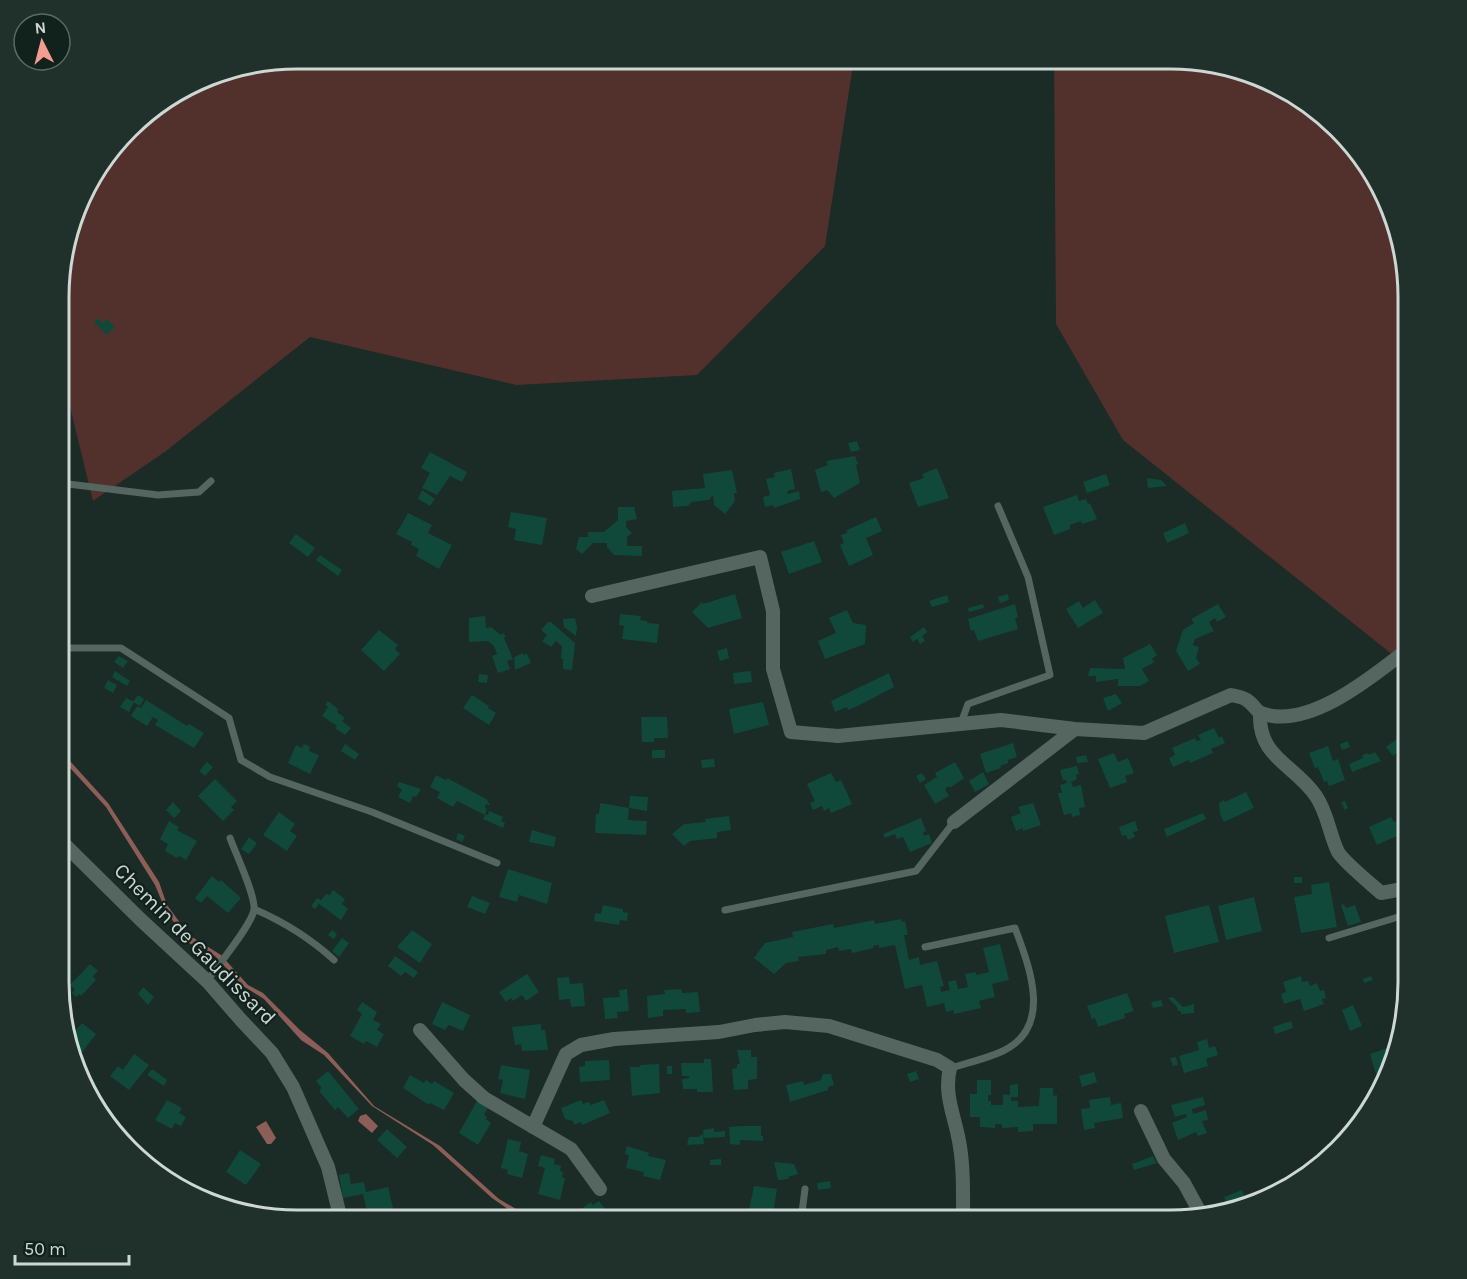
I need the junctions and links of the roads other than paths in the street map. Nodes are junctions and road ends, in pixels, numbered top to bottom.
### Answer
1 (211, 480) dead end
2 (69, 484) edge
3 (998, 506) dead end
4 (592, 596) dead end
5 (69, 648) edge
6 (1398, 657) edge
7 (1260, 713) junction
8 (961, 723) junction
9 (1075, 729) junction
10 (954, 822) joint
11 (230, 838) dead end
12 (69, 849) edge
13 (497, 863) dead end
14 (1398, 890) edge
15 (254, 909) junction
16 (725, 910) dead end
17 (1398, 917) edge
18 (1329, 938) dead end
19 (926, 947) dead end
20 (334, 960) dead end
21 (207, 981) junction
22 (420, 1030) dead end
23 (950, 1068) junction
24 (1142, 1111) dead end
25 (533, 1127) junction
26 (600, 1189) dead end
27 (805, 1189) dead end
28 (1198, 1208) edge
29 (339, 1210) edge
30 (802, 1210) edge
31 (963, 1210) edge

1 - 2 lane
3 - 8 lane
4 - 8 street
5 - 13 lane
6 - 7 street
7 - 9 street
7 - 14 street
8 - 9 street
9 - 10 street
10 - 16 lane
11 - 15 lane
12 - 21 street, Chemin de Gaudissard
15 - 20 lane
15 - 21 lane
17 - 18 lane
19 - 23 lane
21 - 29 street, Chemin de Gaudissard
22 - 25 street
23 - 25 street
23 - 31 street
24 - 28 street
25 - 26 street
27 - 30 lane

